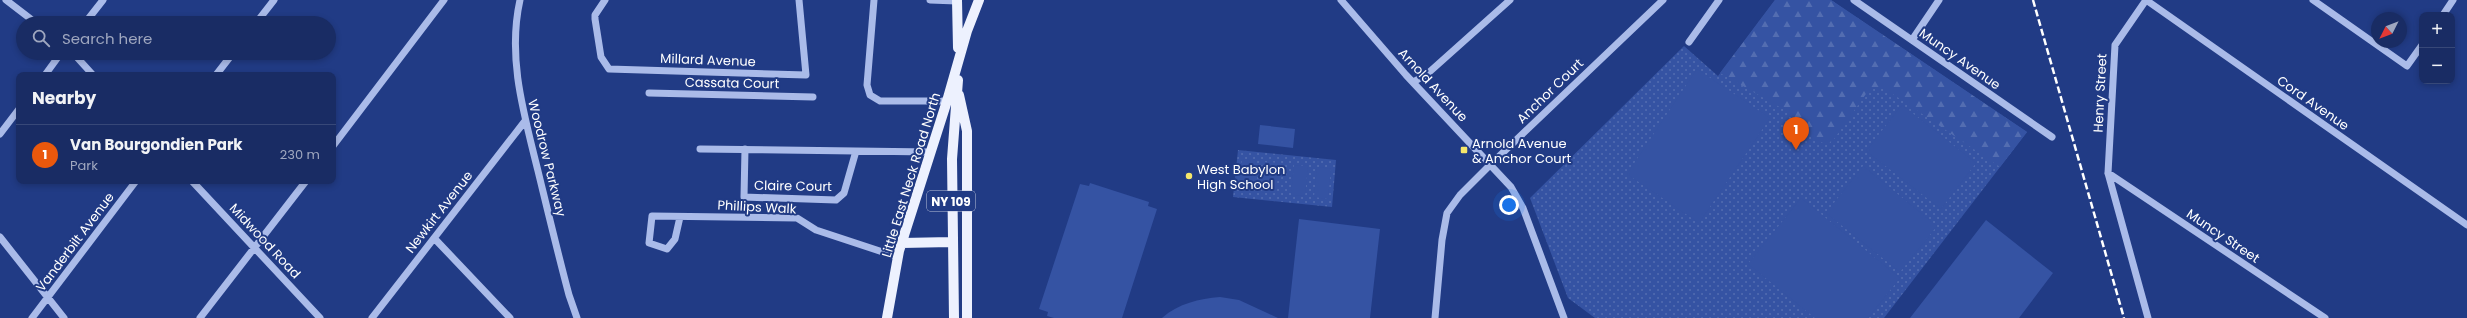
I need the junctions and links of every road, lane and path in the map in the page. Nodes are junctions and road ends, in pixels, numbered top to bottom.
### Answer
1 (6, 0) edge
2 (103, 0) edge
3 (274, 0) edge
4 (444, 0) edge
5 (520, 0) edge
6 (605, 0) edge
7 (799, 0) edge
8 (874, 0) edge
9 (930, 0) edge
10 (957, 0) edge
11 (979, 0) edge
12 (1342, 0) edge
13 (1510, 0) edge
14 (1663, 0) edge
15 (1719, 0) edge
16 (1854, 0) edge
17 (1939, 0) edge
18 (2146, 0) edge
19 (2313, 0) edge
20 (2453, 0) edge
21 (2445, 12) edge
22 (27, 16) edge
23 (90, 16) edge
24 (261, 16) edge
25 (1912, 40) junction
26 (1689, 42) dead end
27 (2420, 48) edge
28 (56, 60) edge
29 (79, 60) edge
30 (228, 60) edge
31 (958, 63) junction
32 (47, 72) edge
33 (90, 72) edge
34 (218, 72) edge
35 (1413, 82) junction
36 (958, 85) junction
37 (649, 93) dead end
38 (813, 97) dead end
39 (947, 101) junction
40 (16, 113) edge
41 (525, 121) junction
42 (0, 134) edge
43 (2052, 137) dead end
44 (336, 142) edge
45 (700, 149) dead end
46 (745, 149) junction
47 (856, 151) junction
48 (931, 152) junction
49 (1491, 164) junction
50 (2108, 173) junction
51 (134, 184) edge
52 (195, 184) edge
53 (304, 184) edge
54 (680, 217) junction
55 (2467, 225) edge
56 (0, 238) edge
57 (434, 238) junction
58 (951, 242) junction
59 (902, 244) junction
60 (255, 248) junction
61 (898, 257) junction
62 (48, 298) junction
63 (32, 318) edge
64 (64, 318) edge
65 (200, 318) edge
66 (320, 318) edge
67 (372, 318) edge
68 (510, 318) edge
69 (577, 318) edge
70 (887, 318) edge
71 (954, 318) edge
72 (967, 318) edge
73 (1435, 318) edge
74 (1564, 318) edge
75 (2148, 318) edge
76 (2325, 318) edge

1 - 22 street
2 - 23 street
3 - 24 street
4 - 44 street
5 - 41 street, Woodrow Parkway
6 - 7 street, Millard Avenue
8 - 39 street
9 - 10 street
10 - 31 main road, NY 109
11 - 31 main road, Little East Neck Road North
12 - 35 street, Arnold Avenue
13 - 35 street
14 - 49 street, Anchor Court
15 - 26 street
16 - 25 street, Muncy Avenue
17 - 25 street
18 - 50 street, Henry Street
18 - 55 street, Cord Avenue
19 - 27 street
20 - 21 street
25 - 43 street, Muncy Avenue
28 - 32 street
29 - 33 street
30 - 34 street
31 - 36 main road, NY 109
31 - 39 main road, Little East Neck Road North
35 - 49 street, Arnold Avenue
36 - 58 main road, NY 109
36 - 72 main road, NY 109
37 - 38 street, Cassata Court
39 - 48 main road, Little East Neck Road North
40 - 42 street
41 - 57 street, Newkirt Avenue
41 - 69 street, Woodrow Parkway
45 - 46 street
46 - 47 street
46 - 47 street, Claire Court
47 - 48 street
48 - 59 main road, Little East Neck Road North
49 - 73 street, Anchor Court
49 - 74 street, Arnold Avenue
50 - 75 street, Henry Street
50 - 76 street, Muncy Street
51 - 62 street, Vanderbilt Avenue
52 - 60 street, Midwood Road
53 - 60 street
54 - 54 street, Phillips Walk
54 - 61 street, Phillips Walk
56 - 62 street
57 - 67 street, Newkirt Avenue
57 - 68 street
58 - 59 main road
58 - 71 main road, NY 109
59 - 61 main road, Little East Neck Road North
60 - 65 street
60 - 66 street, Midwood Road
61 - 70 main road, Little East Neck Road North
62 - 63 street, Vanderbilt Avenue
62 - 64 street

